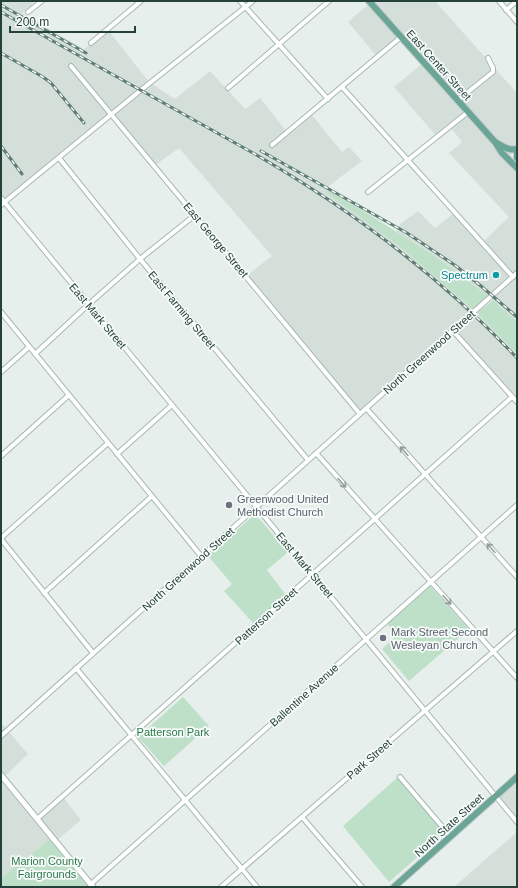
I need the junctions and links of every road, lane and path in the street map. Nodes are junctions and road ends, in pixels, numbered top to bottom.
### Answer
1 (42, 1) edge
2 (141, 1) edge
3 (240, 1) edge
4 (253, 1) edge
5 (329, 1) edge
6 (369, 1) edge
7 (499, 1) edge
8 (517, 1) edge
9 (245, 8) junction
10 (506, 10) junction
11 (28, 12) dead end
12 (517, 22) edge
13 (401, 38) junction
14 (91, 43) dead end
15 (279, 44) junction
16 (488, 58) dead end
17 (71, 66) dead end
18 (228, 88) dead end
19 (342, 88) junction
20 (328, 99) junction
21 (458, 100) junction
22 (468, 112) junction
23 (112, 114) junction
24 (496, 142) junction
25 (272, 145) dead end
26 (517, 149) edge
27 (517, 153) edge
28 (59, 158) junction
29 (517, 158) edge
30 (408, 160) junction
31 (517, 168) edge
32 (368, 192) dead end
33 (1, 198) edge
34 (3, 204) edge
35 (195, 216) junction
36 (140, 259) junction
37 (517, 273) edge
38 (513, 277) junction
39 (88, 304) junction
40 (1, 312) edge
41 (453, 330) junction
42 (29, 347) junction
43 (35, 354) junction
44 (1, 372) edge
45 (69, 395) junction
46 (512, 397) junction
47 (517, 402) edge
48 (172, 406) junction
49 (366, 408) junction
50 (360, 414) junction
51 (108, 443) junction
52 (118, 454) junction
53 (316, 454) junction
54 (1, 456) edge
55 (308, 460) junction
56 (425, 474) junction
57 (152, 496) junction
58 (517, 505) edge
59 (257, 507) junction
60 (375, 519) junction
61 (481, 537) junction
62 (1, 539) edge
63 (201, 556) junction
64 (313, 574) junction
65 (517, 577) edge
66 (431, 582) junction
67 (44, 593) junction
68 (517, 631) edge
69 (366, 639) junction
70 (493, 651) junction
71 (93, 654) junction
72 (76, 668) junction
73 (517, 678) edge
74 (425, 710) junction
75 (131, 735) junction
76 (1, 736) edge
77 (1, 775) edge
78 (400, 777) dead end
79 (517, 777) edge
80 (496, 796) junction
81 (185, 800) junction
82 (302, 817) junction
83 (37, 819) junction
84 (517, 822) edge
85 (451, 837) junction
86 (242, 869) junction
87 (92, 886) edge
88 (221, 887) edge
89 (257, 887) edge
90 (362, 887) edge
91 (394, 887) edge

1 - 11 street
2 - 14 street
3 - 9 street
4 - 9 street
5 - 15 street
6 - 13 main road, East Center Street
7 - 10 street
8 - 10 street
9 - 15 street
9 - 23 street
10 - 12 street
13 - 19 street
13 - 21 main road, East Center Street
15 - 18 street
15 - 20 street
16 - 21 street
17 - 23 street, East George Street
19 - 20 street
19 - 30 street
20 - 25 street
21 - 22 main road, East Center Street
22 - 24 main road, East Center Street
22 - 30 street
23 - 28 street
23 - 35 street, East George Street
24 - 26 main road, East Center Street
24 - 31 main road, East Center Street
27 - 29 main road
28 - 34 street
28 - 36 street, East Farming Street
30 - 32 street
30 - 38 street
33 - 34 street, East Mark Street
34 - 39 street, East Mark Street
35 - 36 street
35 - 50 street, East George Street
36 - 39 street
36 - 55 street, East Farming Street
37 - 38 street, North Greenwood Street
38 - 41 street, North Greenwood Street
39 - 43 street
39 - 48 street, East Mark Street
40 - 42 street
41 - 46 street
41 - 49 street, North Greenwood Street
42 - 43 street
42 - 44 street
43 - 45 street
45 - 51 street
45 - 54 street
46 - 47 street
46 - 56 street, Patterson Street
48 - 52 street
48 - 59 street, East Mark Street
49 - 50 street, North Greenwood Street
56 -> 49 street
50 - 53 street, North Greenwood Street
51 - 52 street
51 - 62 street
52 - 57 street
53 - 55 street, North Greenwood Street
53 -> 60 street
55 - 59 street, North Greenwood Street
56 - 60 street, Patterson Street
56 - 61 street
57 - 63 street
57 - 67 street
58 - 61 street, Ballentine Avenue
59 - 63 street, North Greenwood Street
59 - 64 street, East Mark Street
60 - 64 street, Patterson Street
60 - 66 street
65 -> 61 street
61 - 66 street, Ballentine Avenue
62 - 67 street
63 - 71 street, North Greenwood Street
64 - 69 street, East Mark Street
64 - 75 street, Patterson Street
66 - 69 street, Ballentine Avenue
66 -> 70 street
67 - 71 street
68 - 70 street, Park Street
69 - 74 street, East Mark Street
69 - 81 street, Ballentine Avenue
70 - 73 street
70 - 74 street, Park Street
71 - 72 street, North Greenwood Street
72 - 75 street
72 - 76 street, North Greenwood Street
74 - 80 street, East Mark Street
74 - 82 street, Park Street
75 - 81 street
75 - 83 street, Patterson Street
77 - 83 street
78 - 85 street
79 - 80 main road, North State Street
80 - 84 street, East Mark Street
80 - 85 main road, North State Street
81 - 86 street
81 - 87 street, Ballentine Avenue
82 - 86 street, Park Street
82 - 90 street
83 - 87 street
85 - 91 main road, North State Street
86 - 88 street, Park Street
86 - 89 street

